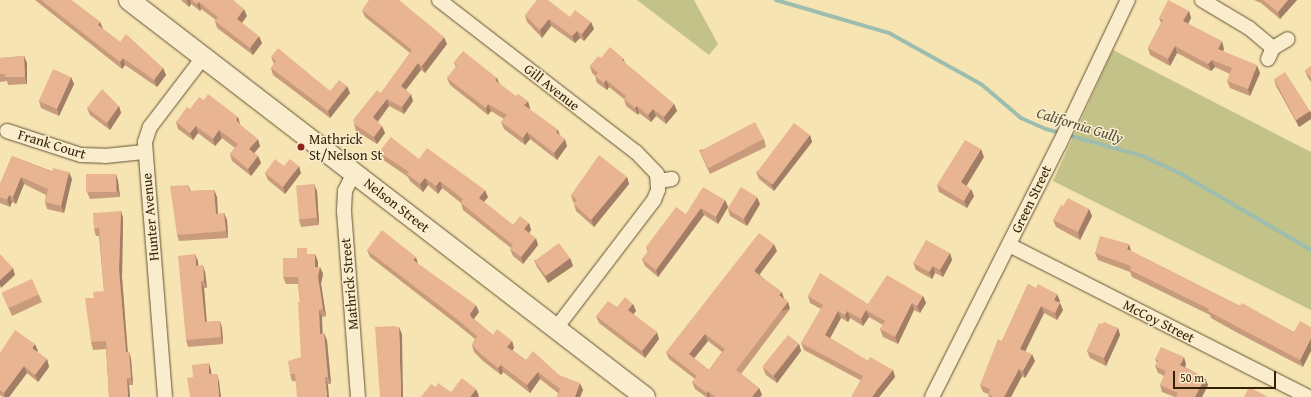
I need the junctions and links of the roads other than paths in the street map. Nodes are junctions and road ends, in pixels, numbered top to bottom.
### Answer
1 (129, 0) edge
2 (439, 0) edge
3 (1128, 0) edge
4 (1202, 0) edge
5 (1288, 39) dead end
6 (204, 56) junction
7 (8, 131) dead end
8 (144, 152) junction
9 (354, 173) junction
10 (1009, 245) junction
11 (556, 328) junction
12 (166, 397) edge
13 (358, 397) edge
14 (645, 397) edge
15 (932, 397) edge
16 (1309, 397) edge

1 - 6 street, Nelson Street
2 - 11 street, Gill Avenue
3 - 10 street, Green Street
4 - 5 street
6 - 8 street, Hunter Avenue
6 - 9 street, Nelson Street
7 - 8 street, Frank Court
8 - 12 street, Hunter Avenue
9 - 11 street, Nelson Street
9 - 13 street, Mathrick Street
10 - 15 street, Green Street
10 - 16 street, McCoy Street
11 - 14 street, Nelson Street

